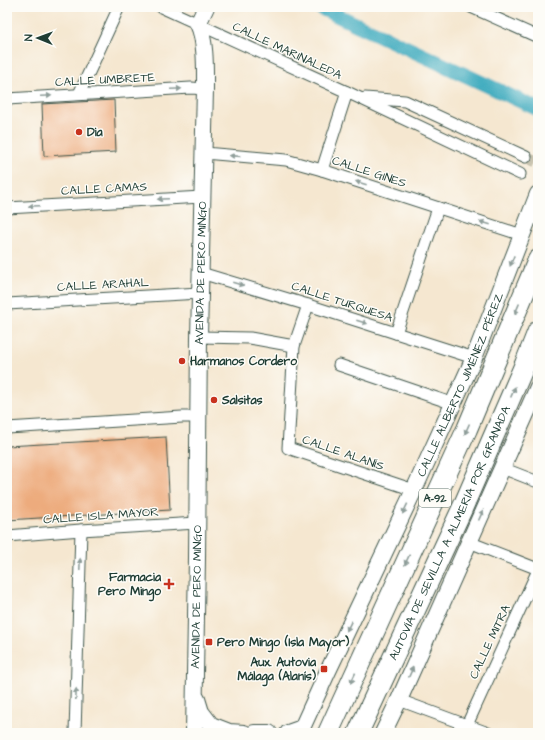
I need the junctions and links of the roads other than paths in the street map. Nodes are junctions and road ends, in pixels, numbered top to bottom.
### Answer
1 (119, 7) edge
2 (161, 7) edge
3 (206, 7) edge
4 (471, 7) edge
5 (198, 24) junction
6 (538, 37) edge
7 (205, 89) junction
8 (346, 92) junction
9 (79, 94) junction
10 (359, 98) junction
11 (7, 99) edge
12 (204, 153) junction
13 (526, 157) tunnel mouth
14 (322, 170) junction
15 (520, 174) dead end
16 (537, 196) edge
17 (202, 197) junction
18 (7, 208) edge
19 (438, 208) junction
20 (522, 235) junction
21 (538, 260) edge
22 (201, 273) junction
23 (200, 293) junction
24 (7, 304) edge
25 (308, 305) junction
26 (538, 331) edge
27 (396, 333) junction
28 (199, 337) junction
29 (294, 346) junction
30 (474, 358) junction
31 (339, 365) dead end
32 (538, 387) edge
33 (454, 404) junction
34 (198, 418) junction
35 (7, 428) edge
36 (502, 468) junction
37 (538, 482) edge
38 (414, 490) junction
39 (197, 523) junction
40 (81, 530) junction
41 (7, 536) edge
42 (469, 542) junction
43 (538, 569) edge
44 (195, 690) junction
45 (399, 700) junction
46 (467, 725) junction
47 (75, 733) edge
48 (194, 733) edge
49 (244, 733) edge
50 (254, 733) edge
51 (268, 733) edge
52 (288, 733) edge
53 (328, 733) edge
54 (358, 733) edge
55 (383, 733) edge
56 (488, 733) edge

1 - 9 street
2 - 5 street, CALLE MARINALEDA
3 - 5 street
4 - 6 street
5 - 7 street, AVENIDA DE PERO MINGO
5 - 8 street, CALLE MARINALEDA
9 -> 7 street, CALLE UMBRETE
7 - 12 street, AVENIDA DE PERO MINGO
8 - 10 street, CALLE MARINALEDA
8 - 14 street
11 -> 9 street, CALLE UMBRETE
10 - 13 street, CALLE MARINALEDA
10 - 15 street, CALLE MARINALEDA
14 -> 12 street, CALLE GINES
12 - 17 street, AVENIDA DE PERO MINGO
19 -> 14 street, CALLE GINES
16 - 20 street, CALLE ALBERTO JIMÉNEZ PÉREZ
17 -> 18 street, CALLE CAMAS
17 - 22 street, AVENIDA DE PERO MINGO
20 -> 19 street, CALLE GINES
19 - 27 street
20 -> 30 street, CALLE ALBERTO JIMÉNEZ PÉREZ
21 -> 53 highway, A-92
22 - 23 street, AVENIDA DE PERO MINGO
22 -> 25 street, CALLE TURQUESA
23 - 24 street, CALLE ARAHAL
23 - 28 street, AVENIDA DE PERO MINGO
25 -> 27 street, CALLE TURQUESA
25 - 29 street, CALLE ALANÍS
54 -> 26 highway, AUTOVÍA DE SEVILLA A ALMERÍA POR GRANADA / A-92
27 - 30 street, CALLE TURQUESA
28 - 29 street
28 - 34 street, AVENIDA DE PERO MINGO
29 - 38 street, CALLE ALANÍS
30 - 33 street, CALLE ALBERTO JIMÉNEZ PÉREZ
31 - 33 street
32 - 36 street
33 - 38 street, CALLE ALBERTO JIMÉNEZ PÉREZ
34 - 35 street
34 - 39 street, AVENIDA DE PERO MINGO
36 - 37 street
42 -> 36 street
38 -> 52 street, CALLE ALBERTO JIMÉNEZ PÉREZ
39 - 40 street, CALLE ISLA MAYOR
39 - 44 street, AVENIDA DE PERO MINGO
40 - 41 street, CALLE ISLA MAYOR
47 -> 40 street
42 - 43 street
45 -> 42 street
43 - 46 street, CALLE MITRA
44 - 48 street, AVENIDA DE PERO MINGO
44 - 49 street, AVENIDA DE PERO MINGO
45 - 46 street
45 - 55 street
46 - 56 street
50 - 51 street

